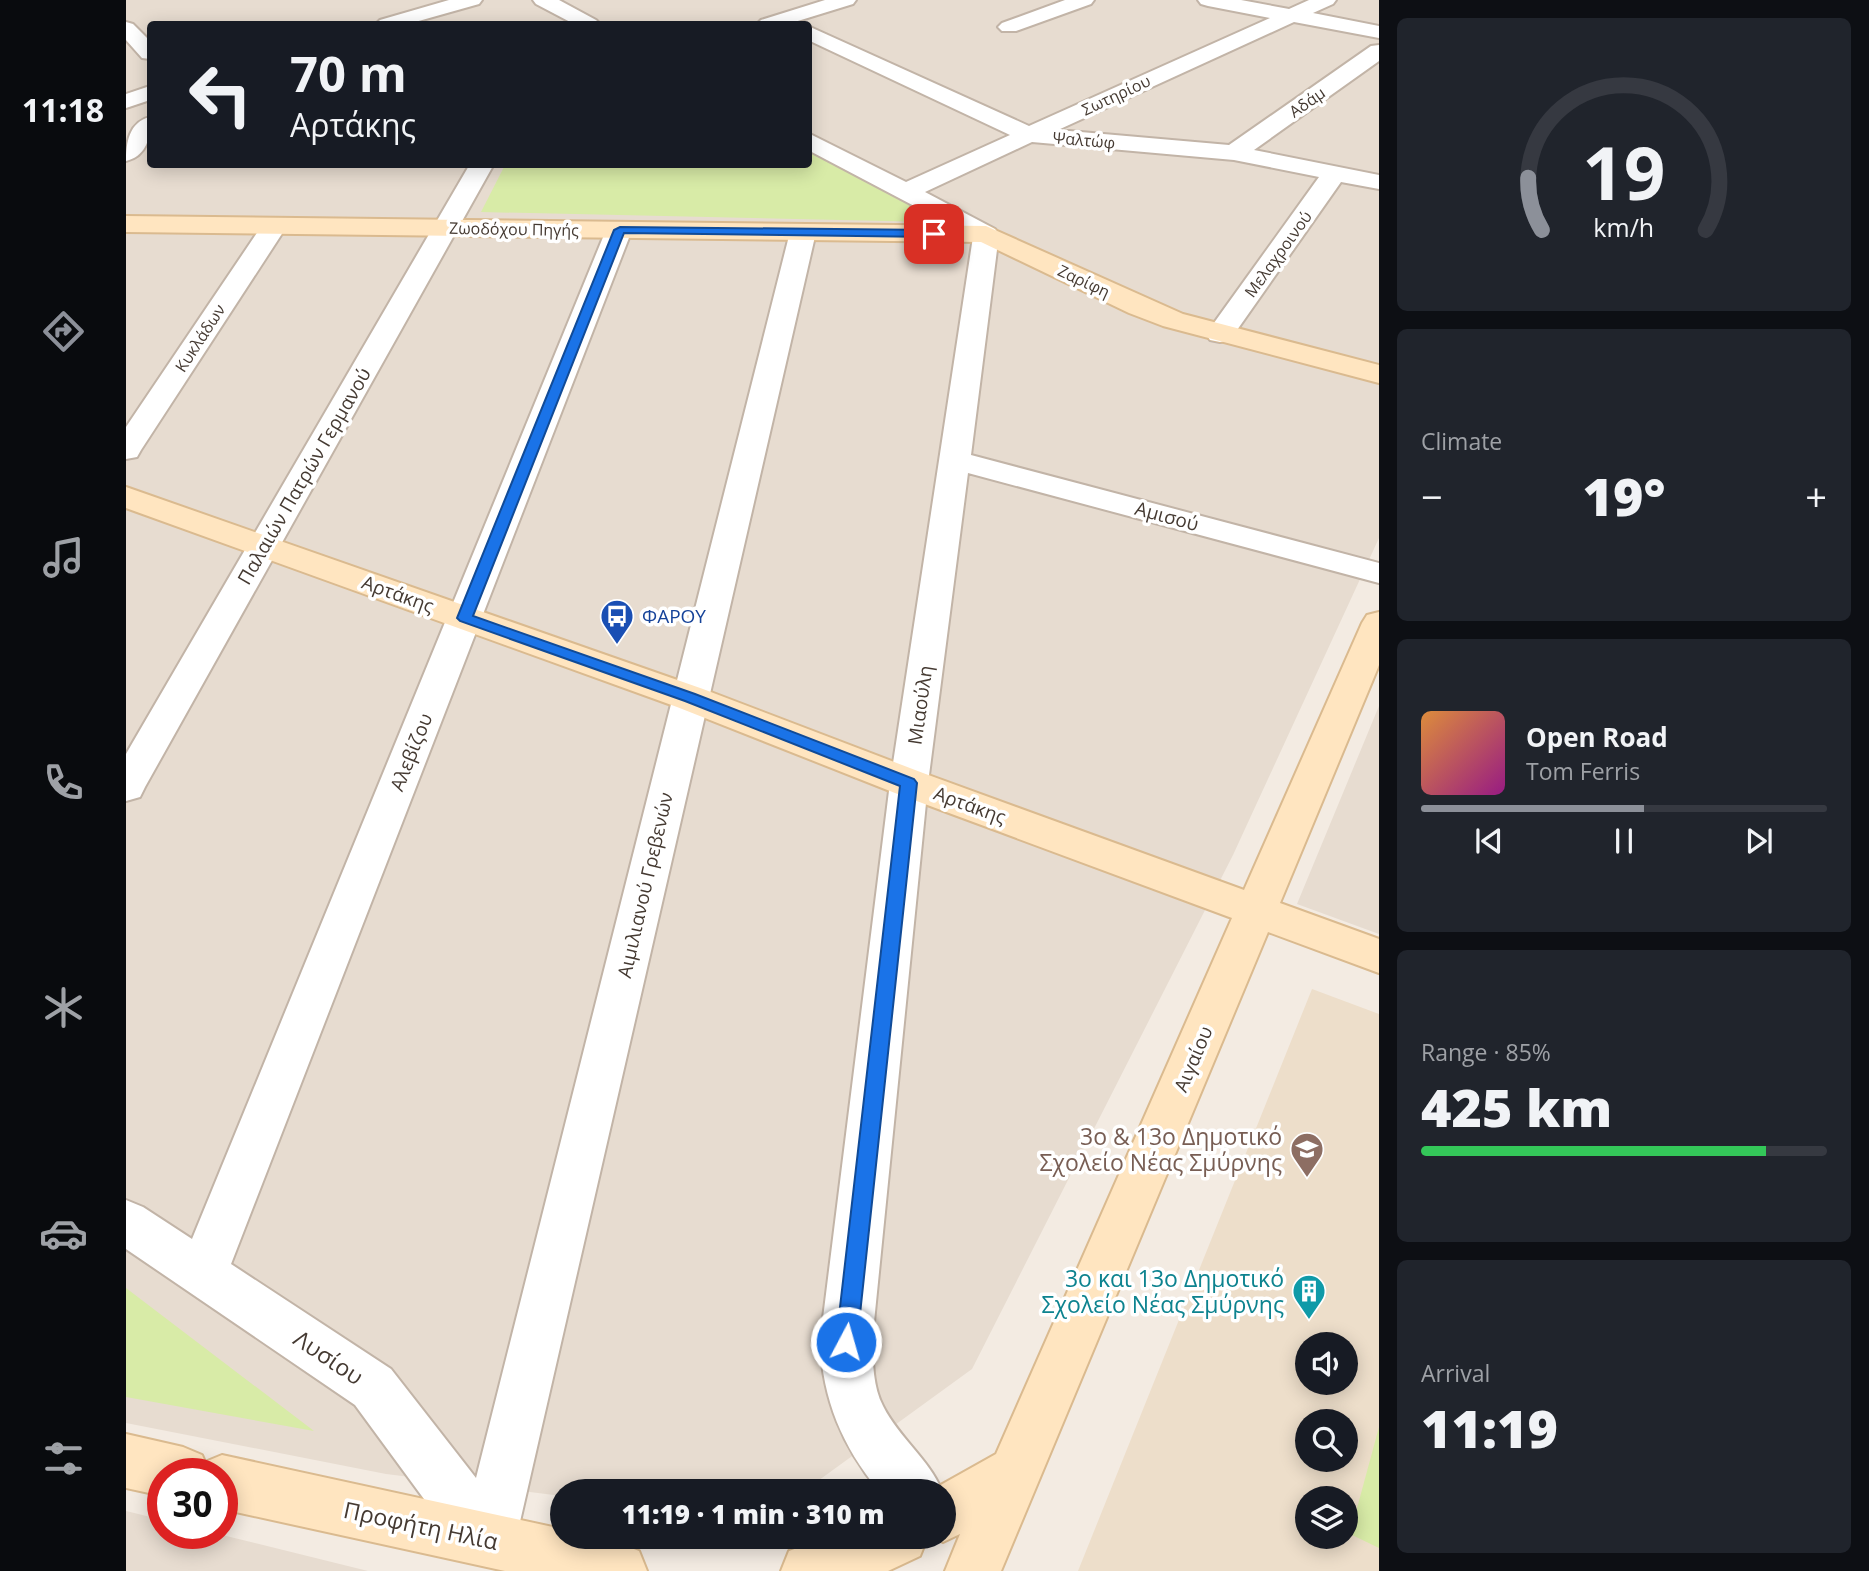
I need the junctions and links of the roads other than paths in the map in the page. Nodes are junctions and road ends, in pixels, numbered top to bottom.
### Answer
1 (472, 0) edge
2 (543, 0) edge
3 (846, 0) edge
4 (1084, 0) edge
5 (1208, 0) edge
6 (1326, 0) edge
7 (1290, 15) junction
8 (398, 21) edge
9 (576, 21) edge
10 (787, 21) edge
11 (1009, 27) dead end
12 (126, 28) edge
13 (1379, 32) edge
14 (812, 34) edge
15 (147, 49) edge
16 (1379, 51) edge
17 (147, 94) edge
18 (126, 100) edge
19 (1029, 135) junction
20 (812, 142) edge
21 (1234, 153) junction
22 (480, 168) edge
23 (1335, 173) junction
24 (1379, 182) edge
25 (906, 191) junction
26 (126, 224) edge
27 (274, 226) junction
28 (445, 228) junction
29 (620, 230) junction
30 (803, 232) junction
31 (986, 234) junction
32 (1220, 334) junction
33 (1379, 374) edge
34 (126, 450) edge
35 (955, 460) junction
36 (126, 497) edge
37 (264, 546) junction
38 (1379, 573) edge
39 (465, 618) junction
40 (1379, 624) edge
41 (690, 698) junction
42 (909, 783) junction
43 (126, 787) edge
44 (1257, 911) junction
45 (1379, 956) edge
46 (126, 1222) edge
47 (203, 1273) junction
48 (126, 1461) edge
49 (147, 1466) edge
50 (1015, 1474) junction
51 (905, 1479) edge
52 (238, 1485) edge
53 (956, 1507) edge
54 (488, 1539) junction
55 (873, 1549) edge
56 (619, 1571) edge
57 (809, 1571) edge
58 (973, 1571) edge

1 - 8 street
2 - 9 street
3 - 10 street
4 - 11 street
5 - 7 street
6 - 7 street, Σωτηρίου
7 - 13 street
7 - 19 street, Σωτηρίου
12 - 15 street
14 - 19 street, Ψαλτώφ
16 - 21 street, Αδάμ
17 - 18 street
19 - 21 street, Ψαλτώφ
19 - 25 street, Σωτηρίου
20 - 25 street, Ζαρίφη
21 - 23 street, Ψαλτώφ
22 - 28 street, Παλαιών Πατρών Γερμανού
23 - 24 street, Ψαλτώφ
23 - 32 street, Μελαχροινού
25 - 31 street, Ζαρίφη
26 - 27 street, Ζωοδόχου Πηγής
27 - 28 street, Ζωοδόχου Πηγής
27 - 34 street, Κυκλάδων
28 - 29 street, Ζωοδόχου Πηγής
28 - 37 street, Παλαιών Πατρών Γερμανού
29 - 30 street, Ζωοδόχου Πηγής
29 - 39 street, Αλεβίζου
30 - 31 street, Ζωοδόχου Πηγής
30 - 41 street, Αιμιλιανού Γρεβενών
31 - 32 street, Ζαρίφη
31 - 35 street, Μιαούλη
32 - 33 street, Ζαρίφη
35 - 38 street, Αμισού
35 - 42 street, Μιαούλη
36 - 37 street, Αρτάκης
37 - 39 street, Αρτάκης
37 - 43 street, Παλαιών Πατρών Γερμανού
39 - 41 street, Αρτάκης
39 - 47 street, Αλεβίζου
40 - 44 street, Αιγαίου
41 - 42 street, Αρτάκης
41 - 54 street, Αιμιλιανού Γρεβενών
42 - 44 street, Αρτάκης
42 - 51 street, Μιαούλη
44 - 45 street, Αρτάκης
44 - 50 street, Αιγαίου
46 - 47 street, Λυσίου
47 - 54 street, Λυσίου
48 - 49 street
50 - 53 street
50 - 58 street, Αιγαίου
52 - 54 street, Προφήτη Ηλία
54 - 56 street, Προφήτη Ηλία
55 - 57 street

